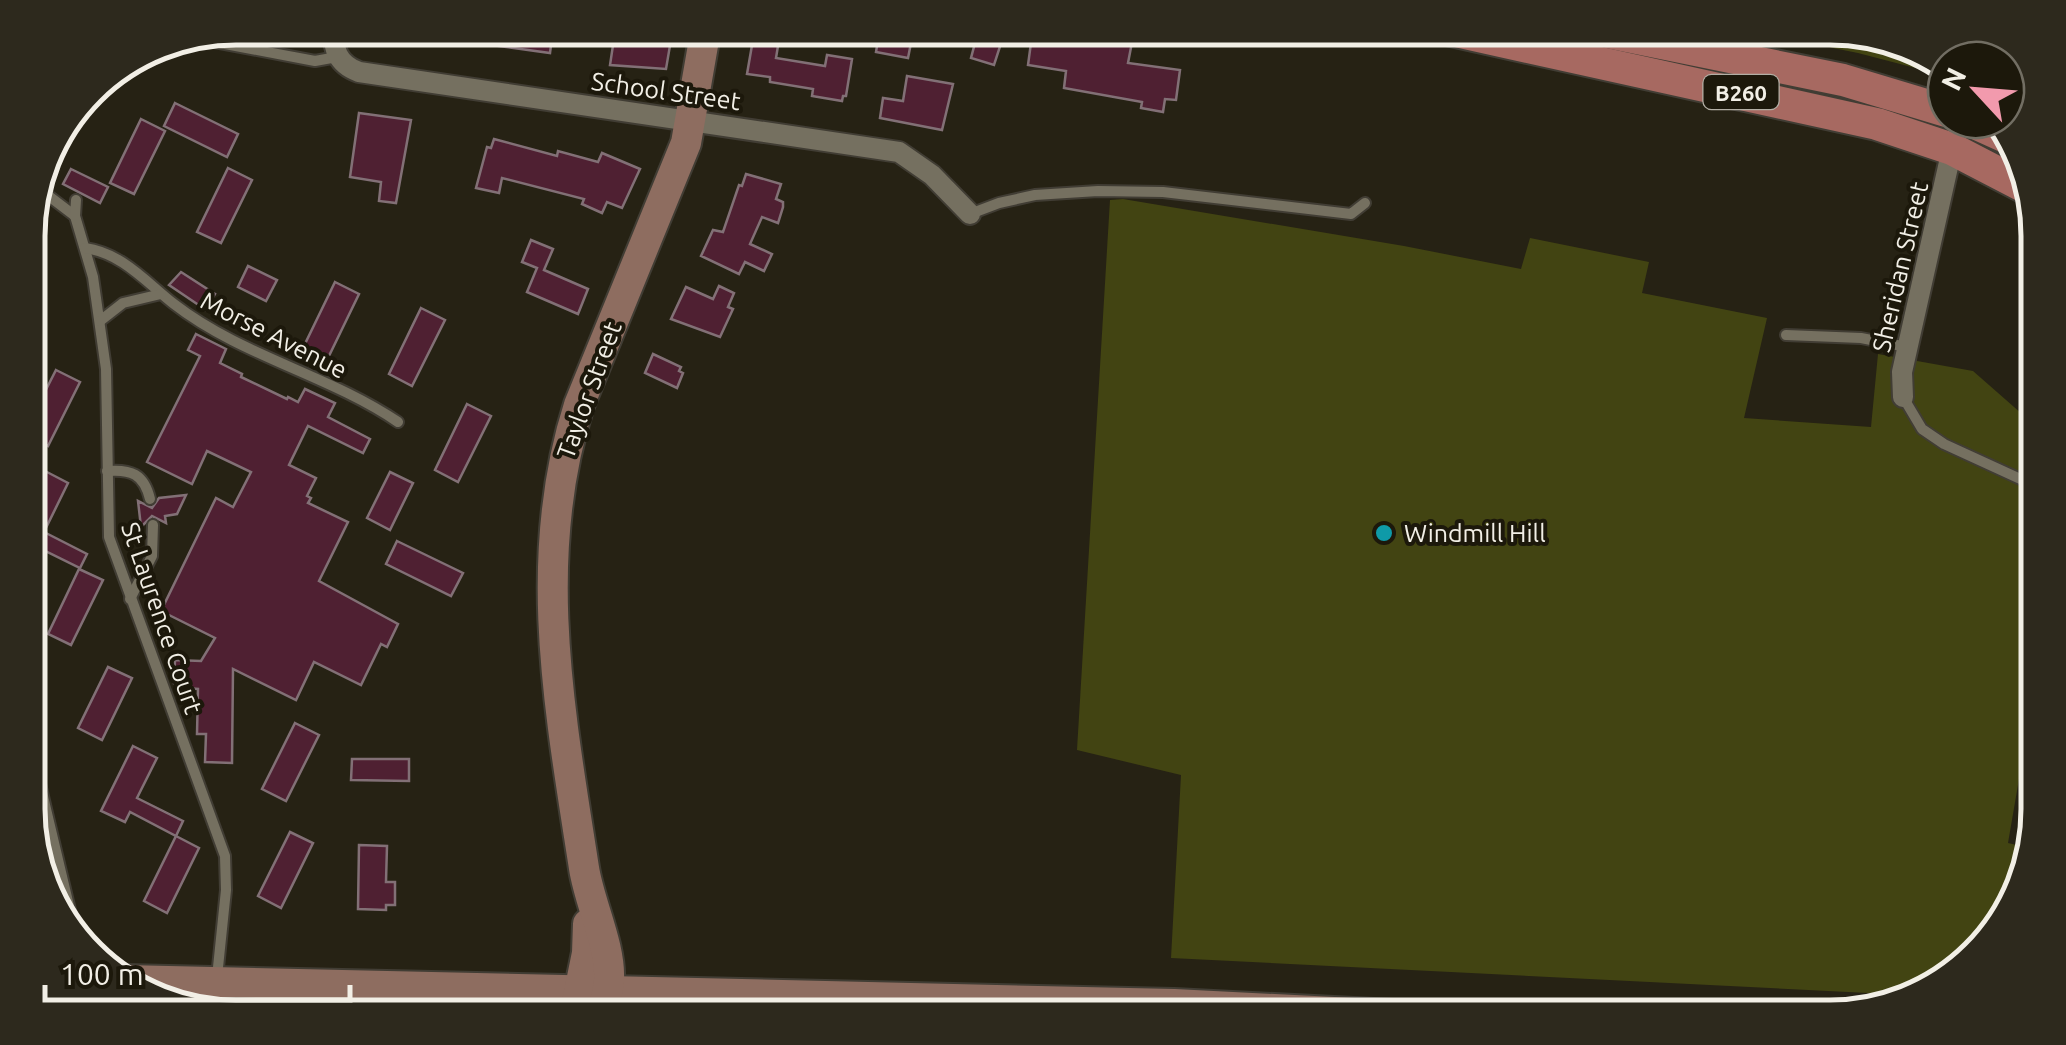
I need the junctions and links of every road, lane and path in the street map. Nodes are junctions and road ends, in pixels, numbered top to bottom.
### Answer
1 (237, 45) edge
2 (336, 45) edge
3 (703, 45) edge
4 (1521, 45) edge
5 (1671, 45) edge
6 (338, 57) junction
7 (1926, 105) edge
8 (692, 120) junction
9 (1952, 149) junction
10 (2012, 180) edge
11 (50, 197) edge
12 (76, 200) dead end
13 (1365, 203) dead end
14 (970, 214) joint
15 (75, 216) junction
16 (85, 248) junction
17 (162, 294) junction
18 (100, 322) junction
19 (1786, 335) dead end
20 (1908, 347) junction
21 (1903, 397) joint
22 (398, 422) dead end
23 (107, 471) junction
24 (2021, 479) edge
25 (150, 499) dead end
26 (153, 525) dead end
27 (130, 600) junction
28 (48, 836) edge
29 (54, 864) edge
30 (154, 981) edge
31 (216, 983) junction
32 (519, 1000) edge
33 (590, 1000) edge

1 - 6 lane, School Street
2 - 6 street
3 - 8 street, Taylor Street
4 - 9 main road, B260
5 - 7 main road, B260
6 - 8 street, School Street
8 - 14 street, School Street
8 - 33 street, Taylor Street
9 - 10 main road, B260
9 - 20 street, Sheridan Street
11 - 15 lane
12 - 15 lane, St Laurence Court
13 - 14 lane
15 - 16 lane, St Laurence Court
16 - 17 lane, Morse Avenue
16 - 18 lane, St Laurence Court
17 - 18 lane
17 - 22 lane, Morse Avenue
18 - 23 lane, St Laurence Court
19 - 20 lane
20 - 21 street, Sheridan Street
21 - 24 lane
23 - 25 lane
23 - 27 lane, St Laurence Court
26 - 27 lane
27 - 31 lane, St Laurence Court
28 - 29 street
30 - 31 street
31 - 32 street

